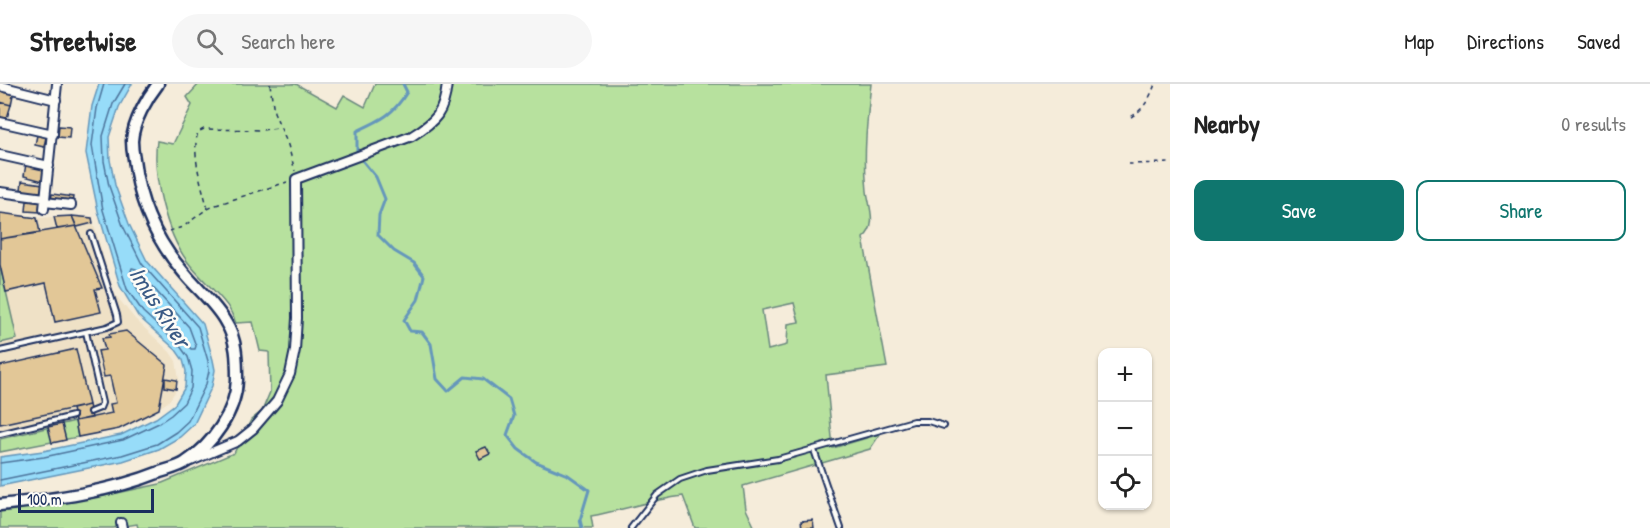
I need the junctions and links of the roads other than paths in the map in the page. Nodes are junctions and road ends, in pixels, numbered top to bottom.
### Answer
1 (57, 84) edge
2 (158, 84) edge
3 (447, 84) edge
4 (0, 86) edge
5 (56, 100) junction
6 (0, 122) edge
7 (53, 134) junction
8 (0, 155) edge
9 (49, 166) junction
10 (0, 192) edge
11 (45, 203) junction
12 (71, 205) dead end
13 (91, 234) dead end
14 (86, 332) junction
15 (0, 351) edge
16 (90, 412) dead end
17 (73, 416) dead end
18 (944, 426) dead end
19 (0, 434) edge
20 (814, 450) junction
21 (185, 463) junction
22 (0, 505) edge
23 (631, 528) edge
24 (841, 528) edge

1 - 5 street
2 - 21 main road
3 - 21 street
4 - 5 street
5 - 7 street
6 - 7 street
7 - 9 street
8 - 9 street
9 - 11 street
10 - 11 street
11 - 12 street
13 - 14 lane
14 - 15 lane
14 - 16 lane
17 - 19 lane
18 - 20 lane
20 - 23 lane
20 - 24 lane
21 - 22 main road

